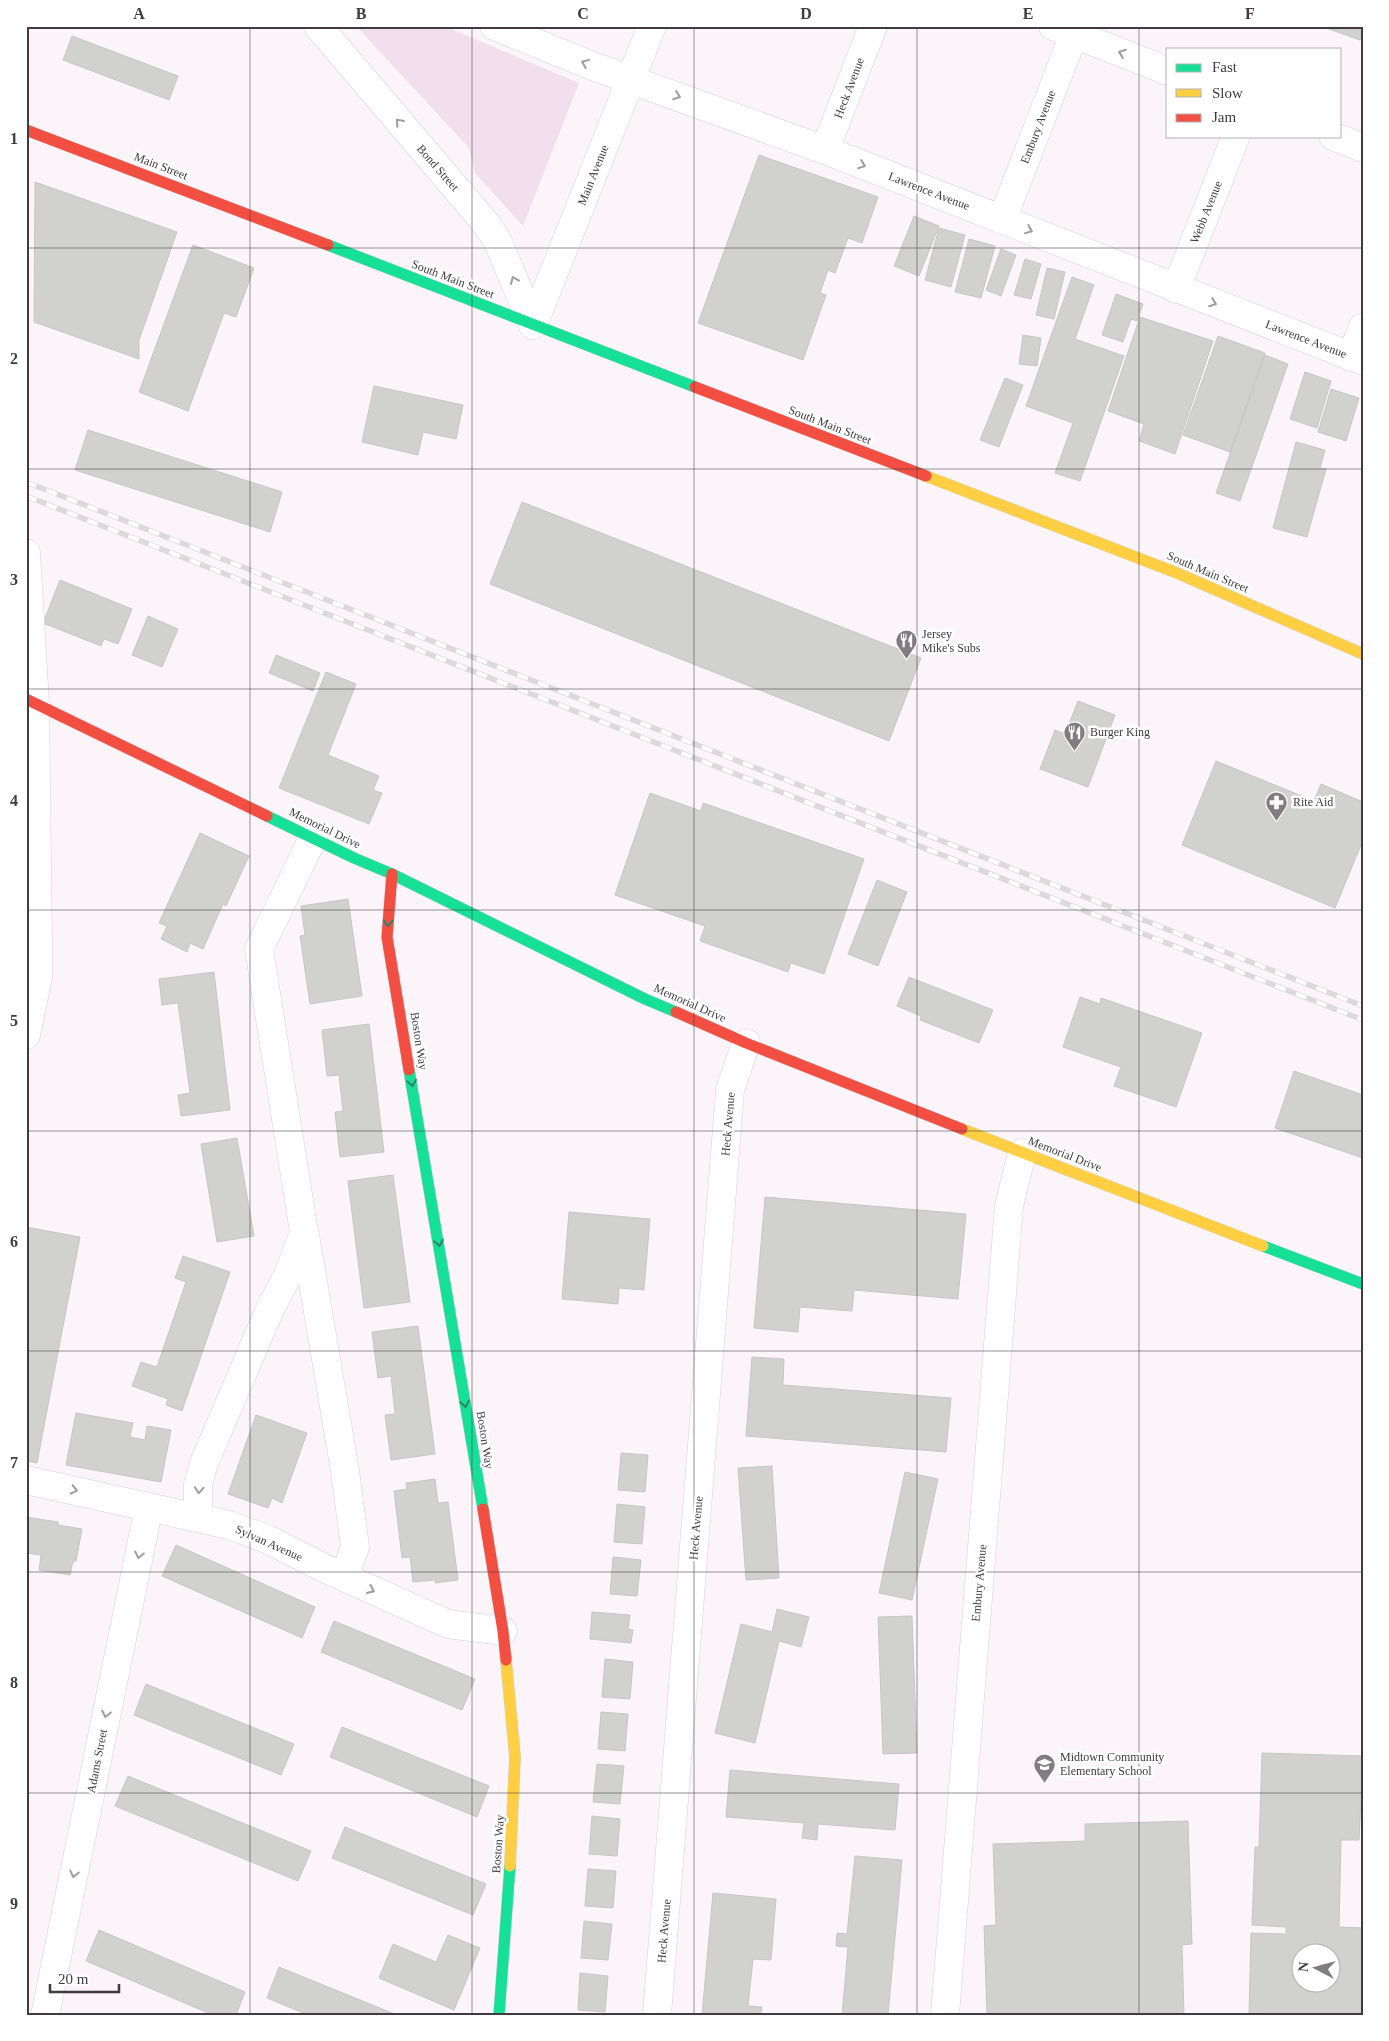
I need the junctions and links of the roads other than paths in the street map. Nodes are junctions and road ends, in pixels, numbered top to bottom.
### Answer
1 (318, 26) edge
2 (494, 26) edge
3 (652, 26) edge
4 (873, 26) edge
5 (1063, 30) edge
6 (1166, 70) edge
7 (631, 80) junction
8 (26, 130) edge
9 (1235, 138) edge
10 (1338, 138) edge
11 (1363, 148) edge
12 (825, 150) junction
13 (1002, 220) junction
14 (285, 228) joint
15 (1176, 289) junction
16 (533, 325) junction
17 (1363, 327) edge
18 (1357, 359) edge
19 (26, 553) edge
20 (1357, 646) edge
21 (30, 701) edge
22 (313, 838) junction
23 (392, 874) junction
24 (32, 942) edge
25 (26, 1034) edge
26 (746, 1043) junction
27 (1022, 1153) junction
28 (304, 1232) junction
29 (1363, 1284) edge
30 (26, 1480) edge
31 (149, 1507) junction
32 (198, 1517) junction
33 (344, 1578) junction
34 (503, 1631) junction
35 (45, 2015) edge
36 (499, 2015) edge
37 (657, 2015) edge
38 (945, 2015) edge

16 -> 1 street, Bond Street
7 -> 2 street, Lawrence Avenue
3 - 7 street, Main Avenue
4 - 12 street, Heck Avenue
6 -> 5 street
5 - 13 street, Embury Avenue
7 -> 12 street, Lawrence Avenue
7 - 16 street, Main Avenue
8 - 14 street, Main Street
9 - 15 street, Webb Avenue
10 - 11 street
12 -> 13 street, Lawrence Avenue
13 -> 15 street, Lawrence Avenue
14 - 16 street, South Main Street
15 -> 18 street, Lawrence Avenue
16 - 20 street, South Main Street
17 - 18 street
19 - 21 street
21 - 22 street, Memorial Drive
21 - 24 street
22 - 23 street, Memorial Drive
22 - 28 street
23 - 26 street, Memorial Drive
23 -> 34 street, Boston Way
24 - 25 street
26 - 27 street, Memorial Drive
26 - 37 street, Heck Avenue
27 - 29 street, Memorial Drive
27 - 38 street, Embury Avenue
28 -> 32 street
28 - 33 street
30 -> 31 street, Sylvan Avenue
31 - 32 street, Sylvan Avenue
31 -> 35 street, Adams Street
32 - 33 street, Sylvan Avenue
33 -> 34 street, Sylvan Avenue
34 - 36 street, Boston Way

